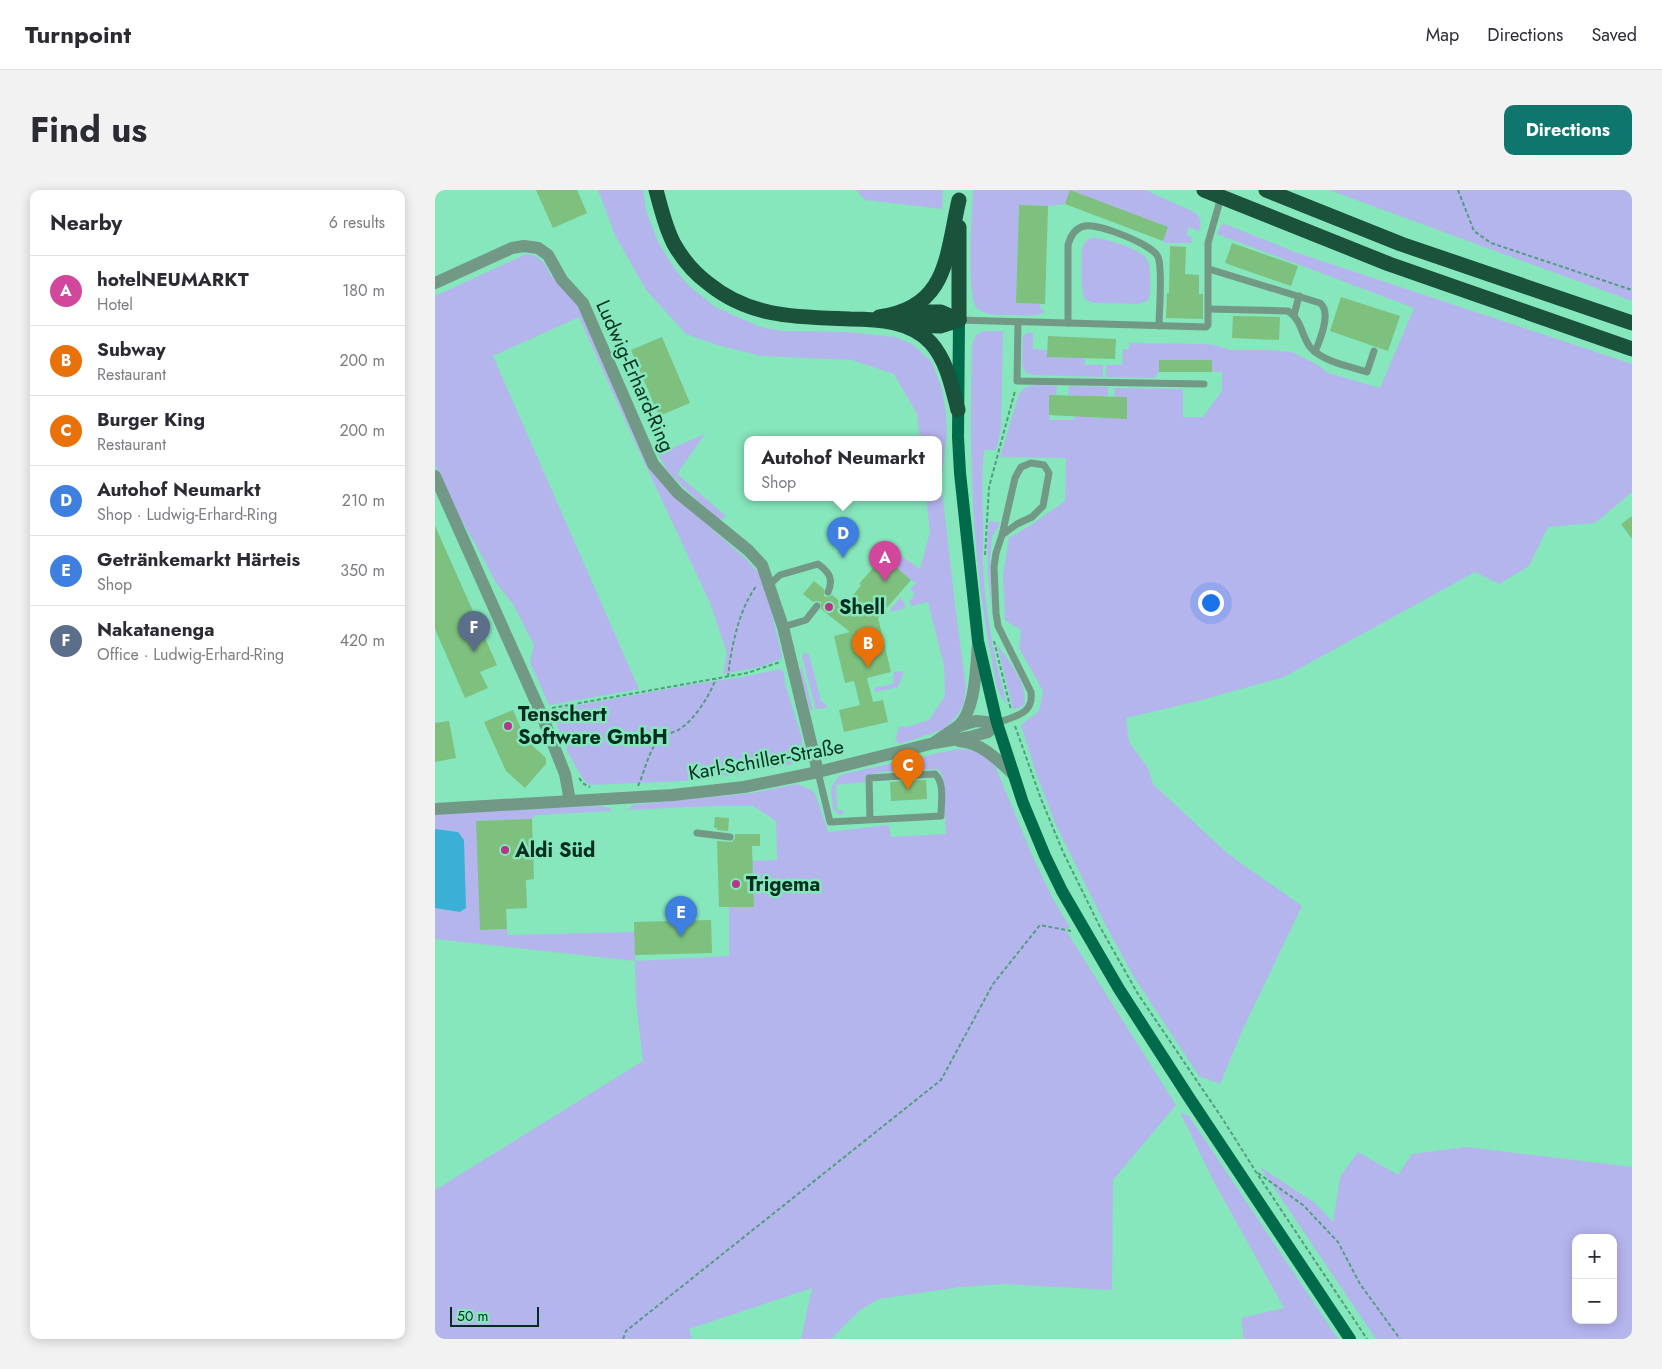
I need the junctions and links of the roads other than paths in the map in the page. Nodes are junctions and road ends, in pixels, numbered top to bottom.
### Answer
1 (1204, 190) edge
2 (1266, 190) edge
3 (658, 193) edge
4 (959, 195) edge
5 (1221, 197) junction
6 (1209, 268) junction
7 (435, 283) edge
8 (1299, 296) junction
9 (1209, 309) junction
10 (1294, 315) junction
11 (901, 319) junction
12 (959, 320) junction
13 (1018, 322) junction
14 (1069, 323) junction
15 (1632, 323) edge
16 (1159, 326) junction
17 (1632, 348) edge
18 (1374, 351) dead end
19 (1315, 352) junction
20 (1204, 384) dead end
21 (958, 410) junction
22 (435, 476) edge
23 (1002, 535) junction
24 (768, 581) junction
25 (828, 592) dead end
26 (817, 606) dead end
27 (783, 627) junction
28 (978, 641) junction
29 (997, 723) junction
30 (959, 726) junction
31 (954, 740) junction
32 (934, 743) junction
33 (818, 772) junction
34 (1013, 774) junction
35 (569, 801) junction
36 (435, 809) edge
37 (870, 820) junction
38 (697, 833) dead end
39 (730, 837) dead end
40 (1350, 1339) edge

1 - 5 highway
2 - 15 highway
3 - 11 highway
4 - 11 highway
4 - 12 highway
5 - 6 lane
5 - 17 highway
6 - 8 lane
6 - 9 lane
7 - 24 street, Ludwig-Erhard-Ring
8 - 10 lane
8 - 19 lane
9 - 10 lane
9 - 16 lane
10 - 19 lane
11 - 12 highway
11 - 21 highway
12 - 13 lane
12 - 21 main road
13 - 14 lane
13 - 20 lane
14 - 16 lane
14 - 16 lane
18 - 19 lane
21 - 28 main road
22 - 35 street
23 - 23 lane
23 - 29 lane
24 - 25 lane
24 - 27 street, Ludwig-Erhard-Ring
26 - 27 lane
27 - 33 street, Ludwig-Erhard-Ring
28 - 29 main road
28 - 30 street
29 - 30 street
29 - 31 street, Karl-Schiller-Straße
29 - 34 main road
30 - 32 street
31 - 32 street, Karl-Schiller-Straße
31 - 34 street
32 - 33 street, Karl-Schiller-Straße
33 - 35 street, Karl-Schiller-Straße
33 - 37 lane
34 - 40 main road
35 - 36 street, Karl-Schiller-Straße
37 - 37 lane
38 - 39 lane

